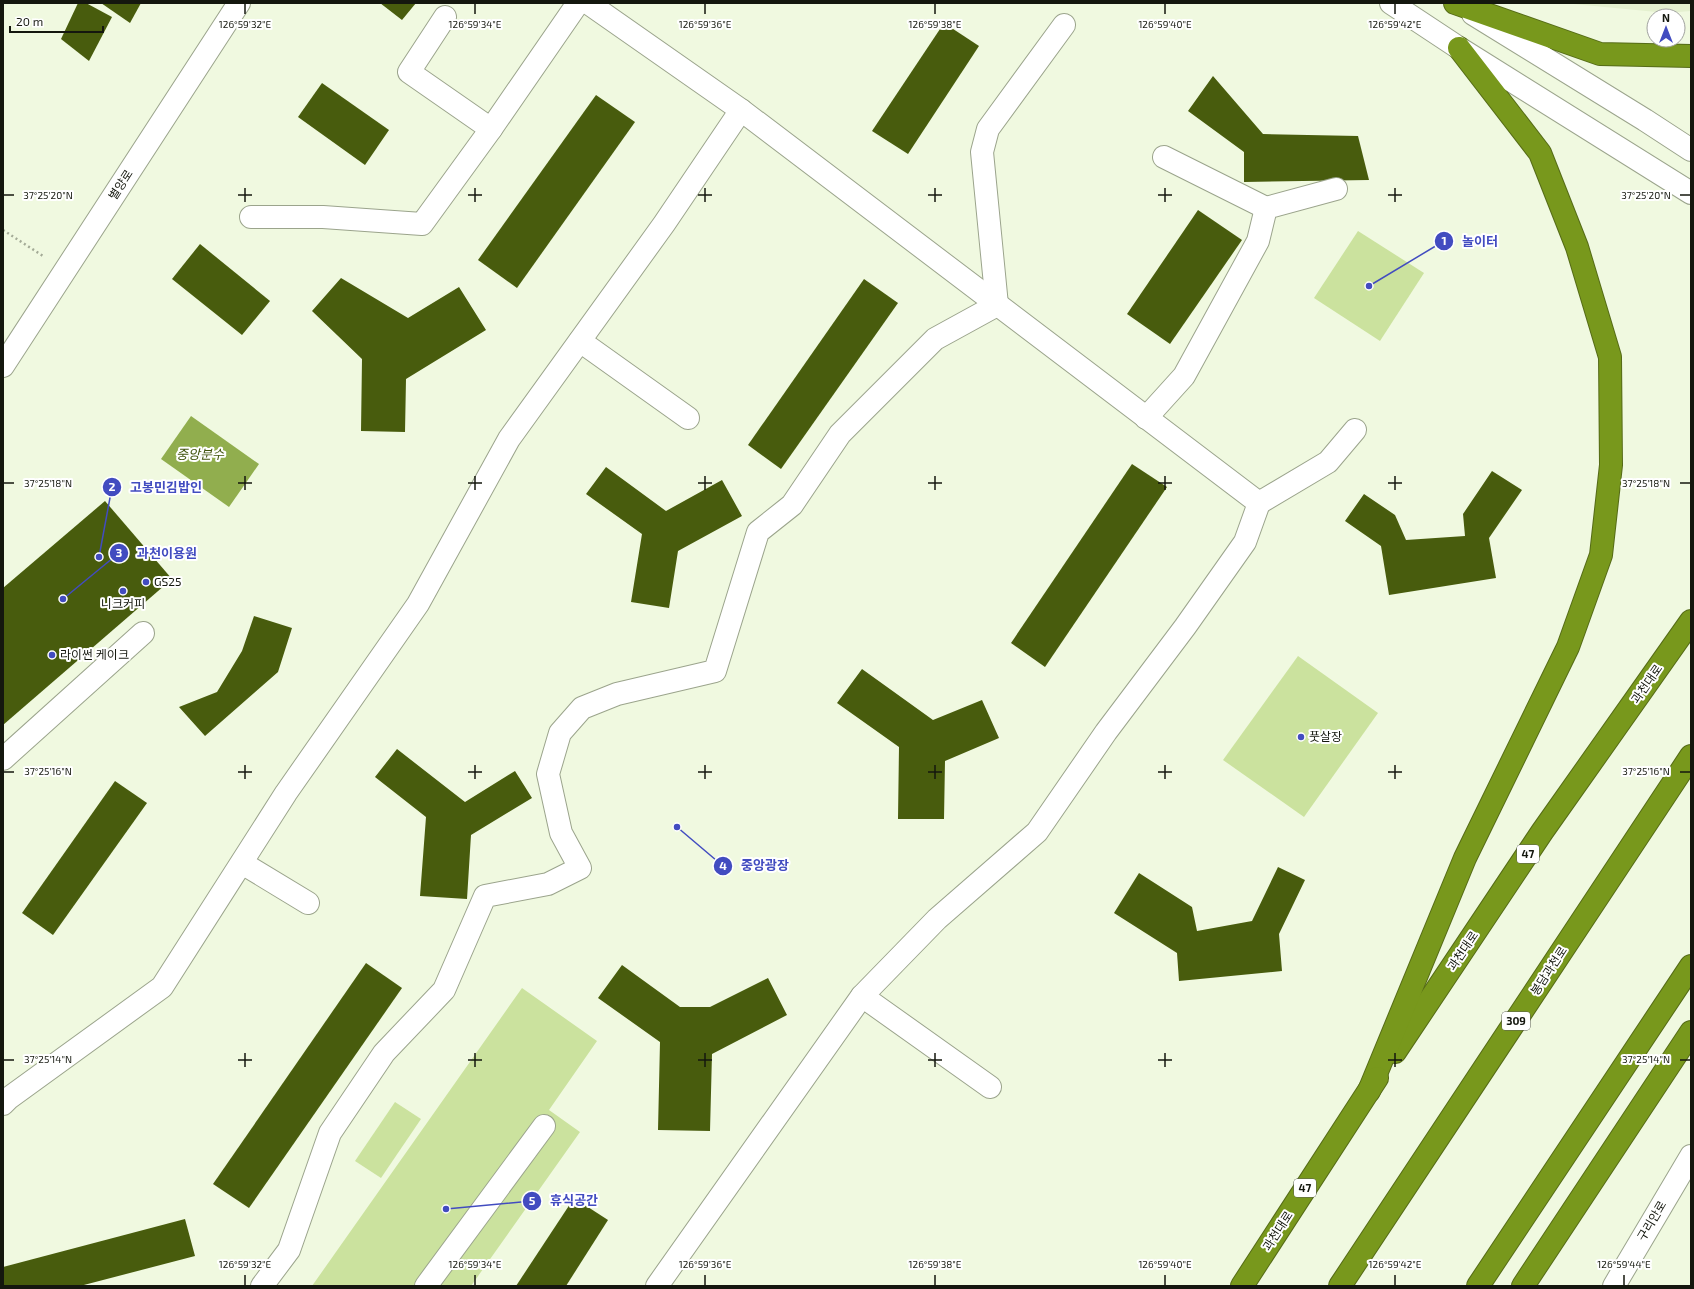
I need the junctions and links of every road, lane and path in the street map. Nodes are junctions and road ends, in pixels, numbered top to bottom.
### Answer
1 (239, 3) edge
2 (578, 3) edge
3 (588, 3) edge
4 (1391, 3) edge
5 (1455, 3) edge
6 (445, 17) dead end
7 (1064, 25) dead end
8 (1459, 48) junction
9 (1691, 56) edge
10 (741, 110) junction
11 (491, 129) junction
12 (1691, 150) edge
13 (1164, 157) dead end
14 (1336, 188) dead end
15 (1691, 194) edge
16 (1266, 208) junction
17 (251, 217) dead end
18 (3, 230) edge
19 (65, 271) junction
20 (997, 305) junction
21 (580, 340) junction
22 (3, 366) edge
23 (688, 418) dead end
24 (1146, 418) junction
25 (1355, 430) dead end
26 (1259, 503) junction
27 (1691, 621) edge
28 (143, 633) dead end
29 (1691, 756) edge
30 (3, 759) edge
31 (242, 863) junction
32 (308, 903) dead end
33 (1691, 966) edge
34 (862, 996) junction
35 (1691, 1032) edge
36 (990, 1086) dead end
37 (1368, 1091) junction
38 (3, 1104) edge
39 (544, 1126) dead end
40 (1691, 1156) edge
41 (262, 1286) edge
42 (426, 1286) edge
43 (657, 1286) edge
44 (1242, 1286) edge
45 (1340, 1286) edge
46 (1478, 1286) edge
47 (1523, 1286) edge
48 (1614, 1286) edge

1 - 19 street, 별양로
2 - 11 street
3 - 10 street
4 - 8 street
5 - 9 highway
5 - 12 street
6 - 11 street
7 - 20 street
8 - 15 street
8 - 37 highway
10 - 20 street
10 - 21 street
11 - 17 street
13 - 16 street
14 - 16 street
16 - 24 street
18 - 19 path
19 - 22 street, 별양로
20 - 24 street
20 - 41 street
21 - 23 street
21 - 31 street
24 - 26 street
25 - 26 street
26 - 34 street
27 - 37 highway, 과천대로 / 47
28 - 30 street
29 - 45 highway, 봉담과천로 / 309
31 - 32 street
31 - 38 street
33 - 46 highway
34 - 36 street
34 - 43 street
35 - 47 highway
37 - 44 highway, 과천대로 / 47
39 - 42 street
40 - 48 street, 구리안로

